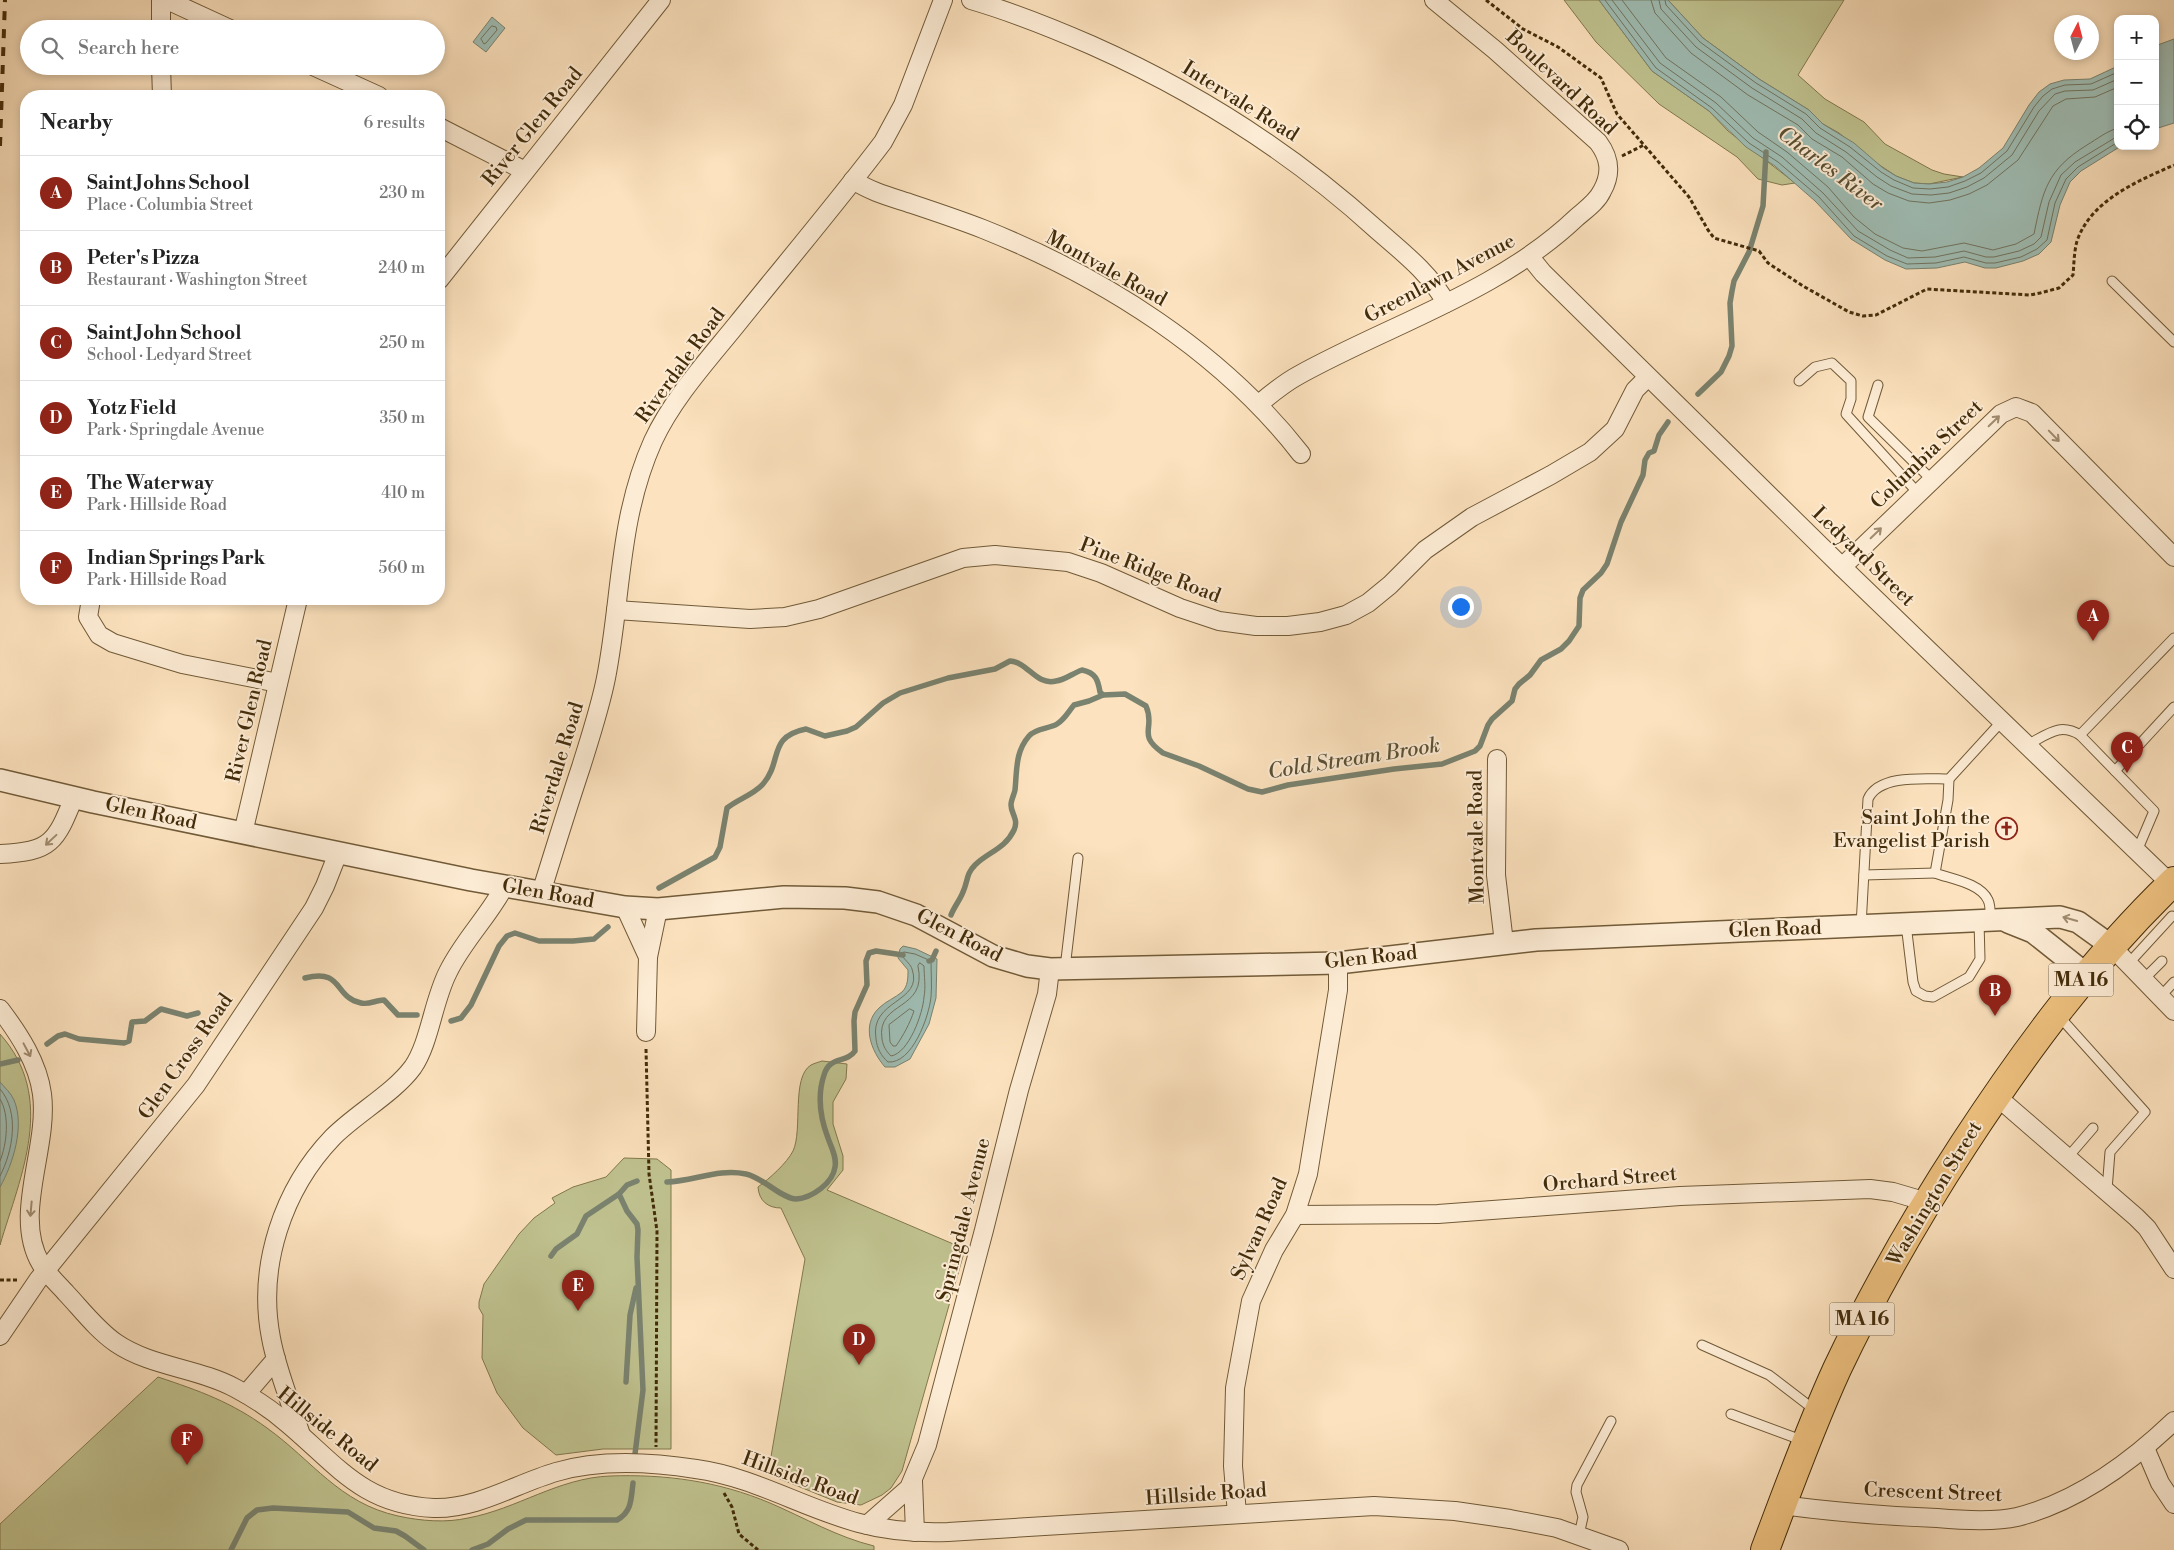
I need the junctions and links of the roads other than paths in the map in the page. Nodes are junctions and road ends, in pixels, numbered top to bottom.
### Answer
1 (161, 0) edge
2 (167, 0) edge
3 (662, 0) edge
4 (943, 0) edge
5 (971, 0) edge
6 (1434, 0) edge
7 (161, 20) edge
8 (210, 20) edge
9 (162, 75) edge
10 (333, 75) edge
11 (162, 90) edge
12 (366, 90) edge
13 (445, 130) edge
14 (1609, 161) joint
15 (525, 171) junction
16 (853, 180) junction
17 (1530, 257) junction
18 (445, 272) edge
19 (2112, 281) dead end
20 (1446, 303) junction
21 (2174, 342) edge
22 (1648, 377) junction
23 (1799, 381) dead end
24 (1878, 385) dead end
25 (1259, 404) junction
26 (1301, 454) dead end
27 (1932, 480) junction
28 (1918, 493) junction
29 (2174, 557) edge
30 (1842, 567) junction
31 (90, 605) edge
32 (297, 605) edge
33 (616, 610) junction
34 (2174, 638) edge
35 (278, 684) junction
36 (2174, 707) edge
37 (2002, 721) junction
38 (2080, 735) junction
39 (2027, 745) junction
40 (1497, 759) dead end
41 (2115, 771) junction
42 (1949, 779) junction
43 (0, 780) edge
44 (74, 797) junction
45 (243, 833) junction
46 (2137, 850) junction
47 (338, 853) junction
48 (0, 854) edge
49 (1078, 858) dead end
50 (1935, 873) junction
51 (1864, 875) junction
52 (504, 887) junction
53 (541, 893) junction
54 (2168, 902) edge
55 (625, 907) junction
56 (658, 909) junction
57 (1984, 921) junction
58 (1906, 924) junction
59 (1861, 926) junction
60 (1504, 943) junction
61 (2120, 954) junction
62 (648, 957) junction
63 (2162, 962) dead end
64 (1338, 963) junction
65 (1057, 968) junction
66 (2086, 974) junction
67 (2144, 979) junction
68 (2174, 982) edge
69 (2161, 996) junction
70 (0, 1009) edge
71 (2174, 1011) edge
72 (2056, 1012) junction
73 (646, 1032) road end
74 (1995, 1095) junction
75 (2093, 1128) dead end
76 (2068, 1157) junction
77 (2107, 1190) junction
78 (1927, 1202) junction
79 (1295, 1215) junction
80 (2174, 1269) edge
81 (46, 1271) junction
82 (0, 1336) edge
83 (1702, 1346) dead end
84 (276, 1359) junction
85 (246, 1394) junction
86 (1819, 1413) junction
87 (1731, 1414) dead end
88 (1611, 1421) dead end
89 (2174, 1421) edge
90 (302, 1436) junction
91 (1807, 1442) junction
92 (2145, 1448) junction
93 (913, 1481) junction
94 (2174, 1504) edge
95 (1782, 1505) junction
96 (1237, 1514) junction
97 (867, 1525) junction
98 (915, 1532) junction
99 (1579, 1535) junction
100 (1619, 1550) edge
101 (1765, 1550) edge

1 - 7 street
2 - 8 street
3 - 15 street, River Glen Road
4 - 16 street, Riverdale Road
5 - 20 street, Intervale Road
6 - 14 street, Boulevard Road
9 - 11 street
10 - 12 street
13 - 15 street
14 - 17 street, Greenlawn Avenue
15 - 18 street, River Glen Road
16 - 25 street, Montvale Road
16 - 33 street, Riverdale Road
17 - 20 street, Greenlawn Avenue
17 - 22 street, Ledyard Street
19 - 21 lane
20 - 25 street, Greenlawn Avenue
22 - 30 street, Ledyard Street
22 - 33 street, Pine Ridge Road
23 - 28 lane
24 - 27 lane
25 - 26 street, Montvale Road
27 - 28 street, Columbia Street
27 -> 29 street, Columbia Street
30 -> 28 street, Columbia Street
30 - 37 street, Ledyard Street
31 - 35 street
32 - 35 street, River Glen Road
33 - 53 street, Riverdale Road
34 - 38 lane
35 - 45 street, River Glen Road
36 - 41 lane
37 - 39 street, Ledyard Street
37 - 42 lane
38 - 39 lane
38 - 41 lane
39 - 46 street, Ledyard Street
40 - 60 street, Montvale Road
41 - 46 lane
42 - 50 lane
42 - 51 lane
43 - 44 street, Glen Road
44 - 45 street, Glen Road
44 -> 48 street
45 - 47 street, Glen Road
46 - 54 street, Ledyard Street
47 - 52 street, Glen Road
47 - 81 street, Glen Cross Road
49 - 65 lane
50 - 51 lane
50 - 57 lane
51 - 59 lane
52 - 53 street, Glen Road
52 - 84 street
53 - 55 street, Glen Road
54 - 61 main road, Washington Street / MA 16
55 - 56 street, Glen Road
55 - 62 street
56 - 62 street
56 - 65 street, Glen Road
57 - 58 street, Glen Road
57 - 58 lane
61 -> 57 street, Glen Road
57 - 66 street, Glen Road
58 - 59 street, Glen Road
59 - 60 street, Glen Road
60 - 64 street, Glen Road
61 - 66 main road, Washington Street / MA 16
61 - 67 street
62 - 73 street
63 - 67 lane
64 - 65 street, Glen Road
64 - 79 street, Sylvan Road
65 - 93 street, Springdale Avenue
66 - 72 main road, Washington Street / MA 16
67 - 69 street
68 - 69 lane
69 - 71 street
70 -> 81 street, Hillside Road
72 - 74 main road, Washington Street / MA 16
72 - 77 lane
74 - 76 street
74 - 78 main road, Washington Street / MA 16
75 - 76 lane
76 - 77 street
77 - 80 street
78 - 79 street, Orchard Street
78 - 86 main road, Washington Street / MA 16
79 - 96 street, Sylvan Road
81 - 82 street, Glen Cross Road
81 - 85 street, Hillside Road
83 - 86 lane
84 - 85 street
84 - 90 street
85 - 90 street, Hillside Road
86 - 91 main road, Washington Street / MA 16
87 - 91 lane
88 - 99 lane
89 - 92 street, Crescent Street
90 - 97 street, Hillside Road
91 - 95 main road, Washington Street / MA 16
92 - 94 street
92 - 95 street, Crescent Street
93 - 97 street, Springdale Avenue
93 - 98 street, Springdale Avenue
95 - 101 main road, Washington Street / MA 16
96 - 98 street, Hillside Road
96 - 99 street, Hillside Road
97 - 98 street, Hillside Road
99 - 100 street, Hillside Road

